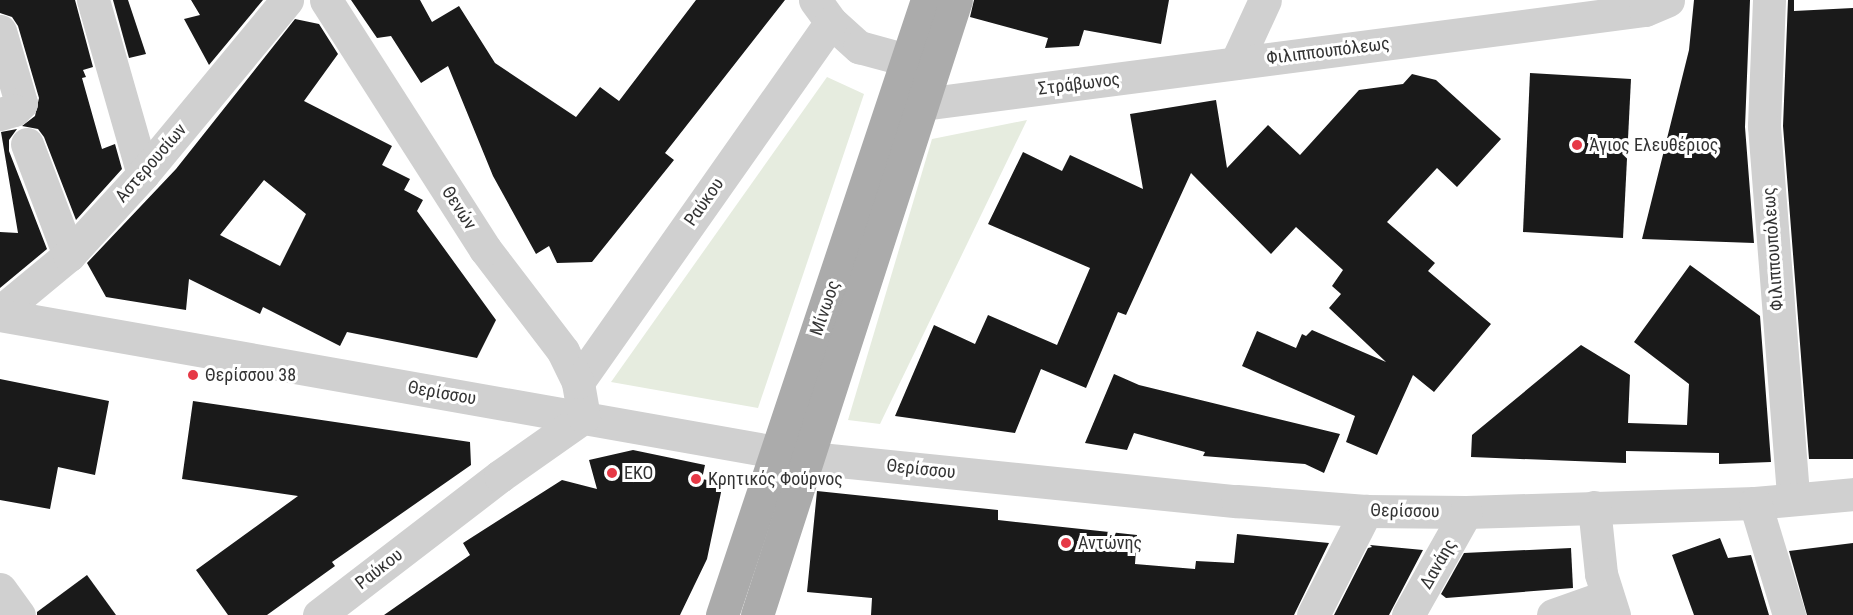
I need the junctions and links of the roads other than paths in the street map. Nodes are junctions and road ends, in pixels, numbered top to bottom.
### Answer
1 (93, 0) edge
2 (286, 0) edge
3 (326, 0) edge
4 (927, 0) edge
5 (956, 0) edge
6 (1264, 0) edge
7 (1668, 0) edge
8 (1769, 0) edge
9 (823, 11) edge
10 (0, 31) edge
11 (907, 60) junction
12 (1236, 63) junction
13 (923, 104) junction
14 (0, 114) edge
15 (27, 144) dead end
16 (143, 174) junction
17 (69, 255) junction
18 (0, 314) edge
19 (578, 382) junction
20 (584, 417) junction
21 (775, 450) junction
22 (810, 458) junction
23 (1853, 494) edge
24 (1792, 498) junction
25 (1755, 503) junction
26 (1594, 507) junction
27 (1366, 511) junction
28 (1466, 512) junction
29 (0, 589) edge
30 (1610, 606) edge
31 (20, 615) edge
32 (319, 615) edge
33 (722, 615) edge
34 (757, 615) edge
35 (1313, 615) edge
36 (1408, 615) edge
37 (1553, 615) edge
38 (1789, 615) edge

1 - 16 street
2 - 16 street, Αστερουσίων
3 - 19 street, Θενών
4 - 11 main road, Μίνωος
5 - 13 main road, Μίνωος
6 - 12 street
7 - 12 street, Φιλιππουπόλεως
8 - 24 street, Φιλιππουπόλεως
9 - 11 street
9 - 19 street, Ραύκου
10 - 14 street
11 - 21 main road, Μίνωος
12 - 13 street, Στράβωνος
13 - 22 main road, Μίνωος
15 - 17 street
16 - 17 street, Αστερουσίων
17 - 18 street, Αστερουσίων
18 - 20 street, Θερίσσου
19 - 20 street, Θενών
20 - 21 street, Θερίσσου
20 - 32 street, Ραύκου
21 - 22 street, Θερίσσου
21 - 33 main road, Μίνωος
22 - 27 street, Θερίσσου
22 - 34 main road, Μίνωος
23 - 24 street, Θερίσσου
24 - 25 street, Θερίσσου
25 - 26 street, Θερίσσου
25 - 38 street
26 - 28 street, Θερίσσου
26 - 30 street
27 - 28 street, Θερίσσου
27 - 35 street
28 - 36 street, Δανάης
29 - 31 street
30 - 37 street

